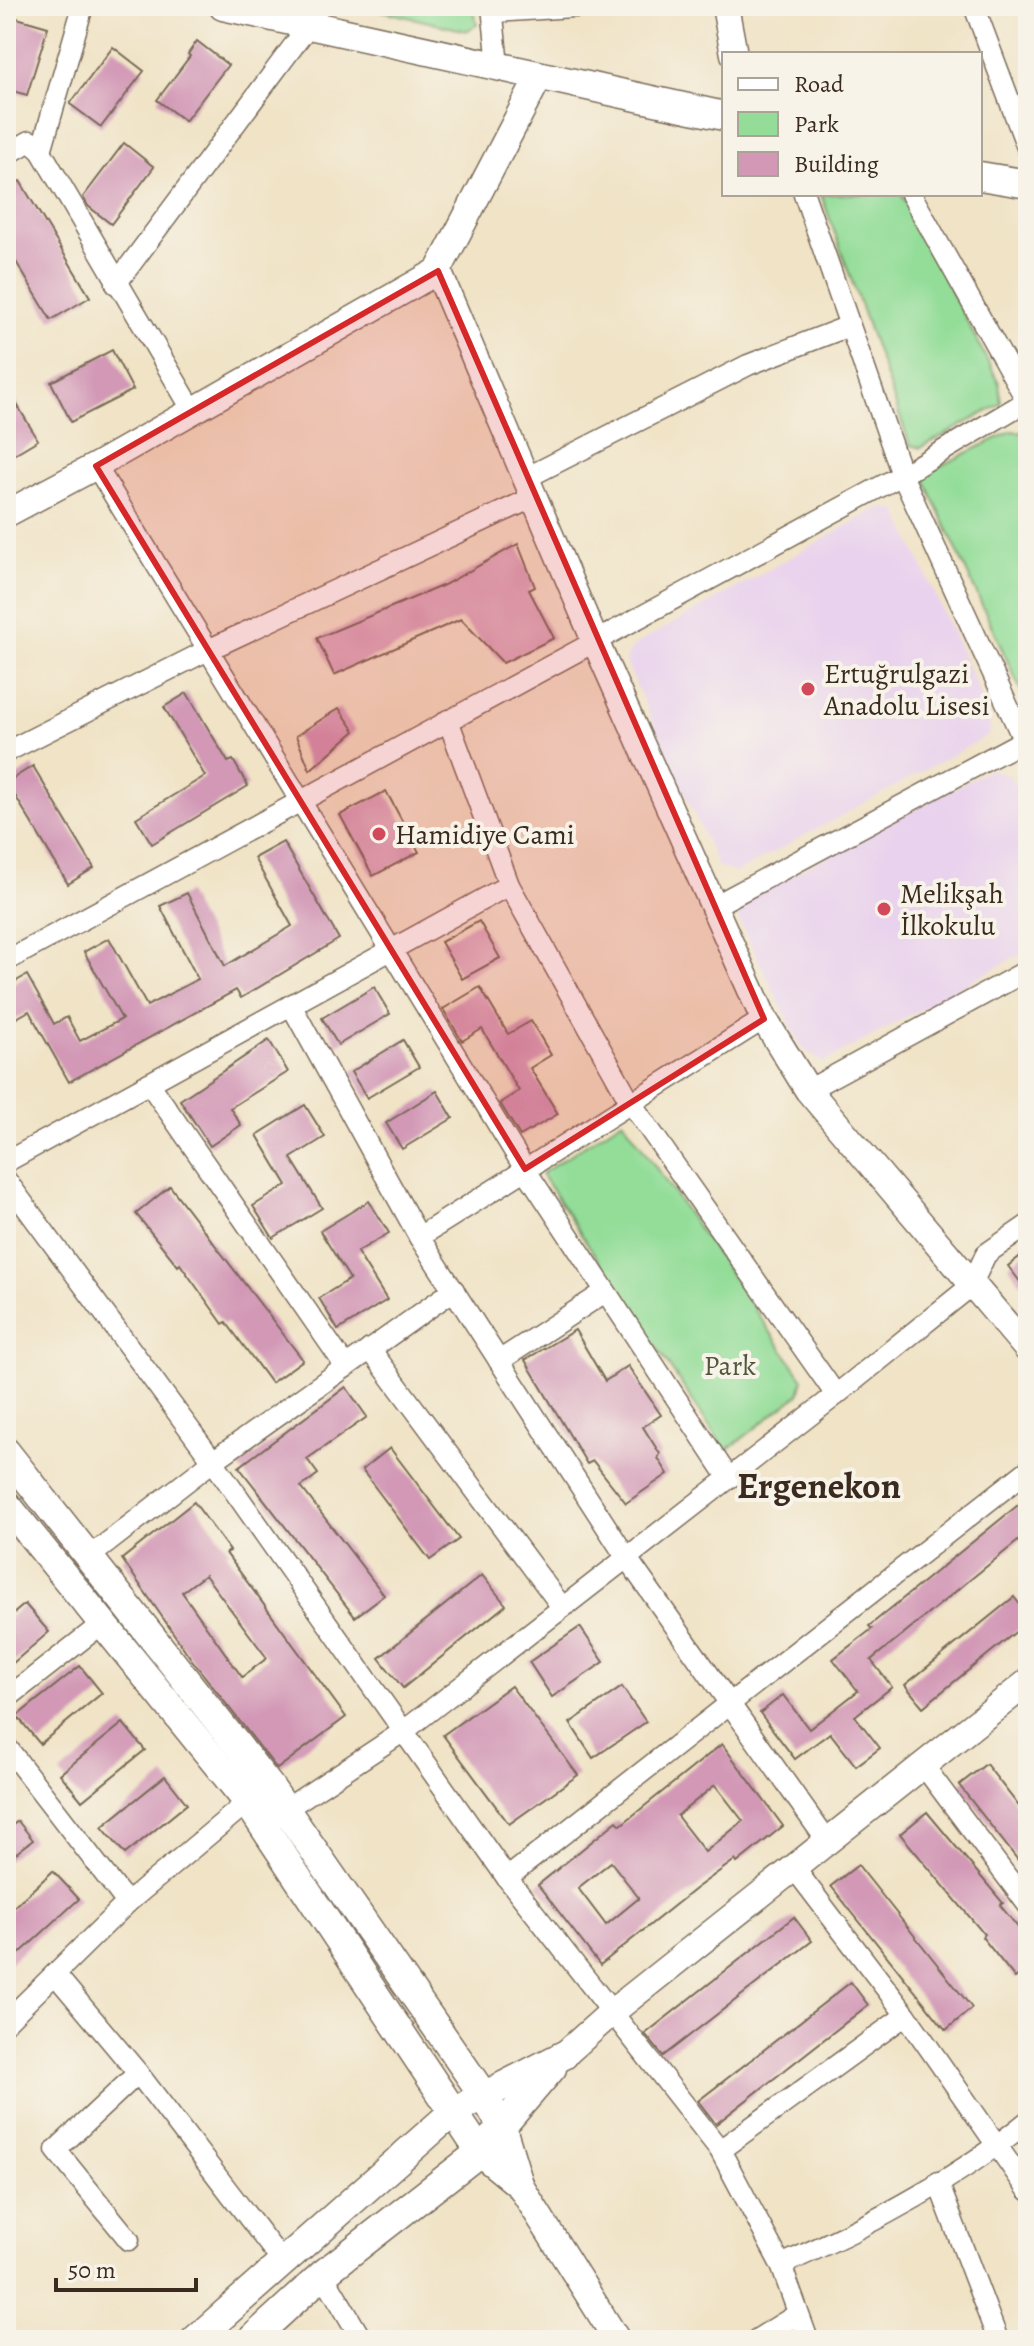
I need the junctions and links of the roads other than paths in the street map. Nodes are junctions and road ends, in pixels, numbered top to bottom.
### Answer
1 (83, 6) edge
2 (223, 6) edge
3 (588, 6) edge
4 (725, 6) edge
5 (974, 6) edge
6 (493, 9) edge
7 (295, 17) edge
8 (734, 52) edge
9 (498, 66) junction
10 (540, 75) junction
11 (722, 116) edge
12 (1028, 150) edge
13 (41, 151) junction
14 (6, 155) edge
15 (982, 176) edge
16 (1028, 184) edge
17 (805, 196) edge
18 (912, 196) edge
19 (438, 271) junction
20 (116, 284) junction
21 (849, 326) junction
22 (1026, 396) edge
23 (193, 411) junction
24 (96, 466) junction
25 (902, 475) junction
26 (530, 487) junction
27 (6, 513) edge
28 (595, 641) junction
29 (208, 650) junction
30 (448, 720) junction
31 (1027, 743) edge
32 (6, 752) edge
33 (300, 800) junction
34 (509, 885) junction
35 (714, 906) junction
36 (391, 950) junction
37 (6, 961) edge
38 (1028, 970) edge
39 (291, 1005) junction
40 (764, 1019) junction
41 (149, 1083) junction
42 (808, 1090) junction
43 (631, 1103) junction
44 (6, 1162) edge
45 (525, 1169) junction
46 (6, 1180) edge
47 (1028, 1225) edge
48 (419, 1237) junction
49 (971, 1286) junction
50 (454, 1290) junction
51 (605, 1292) junction
52 (370, 1349) junction
53 (1028, 1350) edge
54 (499, 1361) junction
55 (346, 1367) junction
56 (836, 1395) junction
57 (6, 1452) edge
58 (213, 1461) junction
59 (1028, 1470) edge
60 (728, 1477) junction
61 (6, 1504) edge
62 (89, 1557) junction
63 (626, 1557) junction
64 (562, 1607) junction
65 (103, 1623) junction
66 (1028, 1682) edge
67 (6, 1699) edge
68 (730, 1704) junction
69 (404, 1731) junction
70 (6, 1746) edge
71 (923, 1765) junction
72 (266, 1805) junction
73 (827, 1841) junction
74 (794, 1868) junction
75 (507, 1878) junction
76 (127, 1903) junction
77 (1028, 1905) edge
78 (55, 1974) junction
79 (611, 2013) junction
80 (906, 2015) junction
81 (7, 2020) edge
82 (564, 2055) junction
83 (138, 2073) junction
84 (484, 2096) junction
85 (454, 2111) junction
86 (1028, 2121) edge
87 (501, 2125) junction
88 (999, 2144) junction
89 (720, 2150) junction
90 (480, 2152) junction
91 (938, 2182) junction
92 (519, 2184) junction
93 (1028, 2190) edge
94 (129, 2240) dead end
95 (281, 2260) junction
96 (781, 2265) junction
97 (323, 2274) junction
98 (798, 2314) junction
99 (195, 2340) edge
100 (251, 2340) edge
101 (362, 2340) edge
102 (617, 2340) edge
103 (756, 2340) edge
104 (808, 2340) edge
105 (998, 2340) edge

1 - 13 street
2 - 7 main road
3 - 6 street
4 - 8 street
5 - 12 street
6 - 9 street
7 - 9 main road
7 - 20 street
9 - 10 main road
10 - 11 main road
10 - 19 street
13 - 14 street
13 - 20 street
15 - 16 main road
17 - 21 street
18 - 22 street
19 - 23 street
19 - 26 street
20 - 23 street
21 - 25 street
21 - 26 street
22 - 25 street
23 - 24 street
24 - 27 street
24 - 29 street
25 - 28 street
25 - 31 street
26 - 28 street
26 - 29 street
28 - 30 street
28 - 35 street
29 - 32 street
29 - 33 street
30 - 33 street
30 - 34 street
31 - 35 street
33 - 36 street
33 - 37 street
34 - 36 street
34 - 43 street
35 - 40 street
36 - 39 street
36 - 45 street
38 - 42 street
39 - 41 street
39 - 48 street
40 - 42 street
40 - 43 street
41 - 44 street
41 - 55 street
42 - 49 street
43 - 45 street
43 - 56 street
45 - 48 street
45 - 51 street
46 - 58 street
47 - 49 street
48 - 50 street
49 - 53 street
49 - 56 street
50 - 52 street
50 - 54 street
51 - 54 street
51 - 60 street
52 - 55 street
52 - 64 street
54 - 63 street
55 - 58 street
56 - 60 street
57 - 62 main road
58 - 62 street
58 - 69 street
59 - 68 street
60 - 63 street
61 - 65 main road
62 - 72 main road
63 - 64 street
63 - 68 street
64 - 69 street
65 - 67 street
65 - 72 main road
66 - 71 street
68 - 73 street
68 - 75 street
69 - 72 street
69 - 75 street
70 - 76 street
71 - 73 street
71 - 77 street
72 - 76 street
72 - 84 main road
72 - 85 main road
73 - 74 street
74 - 79 street
74 - 80 street
75 - 79 street
76 - 78 street
78 - 81 street
78 - 83 street
79 - 82 street
79 - 89 street
80 - 88 street
80 - 89 street
82 - 84 main road
82 - 87 main road
83 - 94 street
83 - 95 street
84 - 85 main road
84 - 87 main road
85 - 90 main road
85 - 95 main road
86 - 88 street
87 - 90 main road
87 - 92 main road
88 - 91 street
88 - 93 street
89 - 96 street
90 - 92 main road
90 - 97 main road
91 - 96 street
91 - 105 street
92 - 102 street
95 - 99 main road
96 - 98 street
97 - 100 main road
97 - 101 street
98 - 103 street
98 - 104 street

